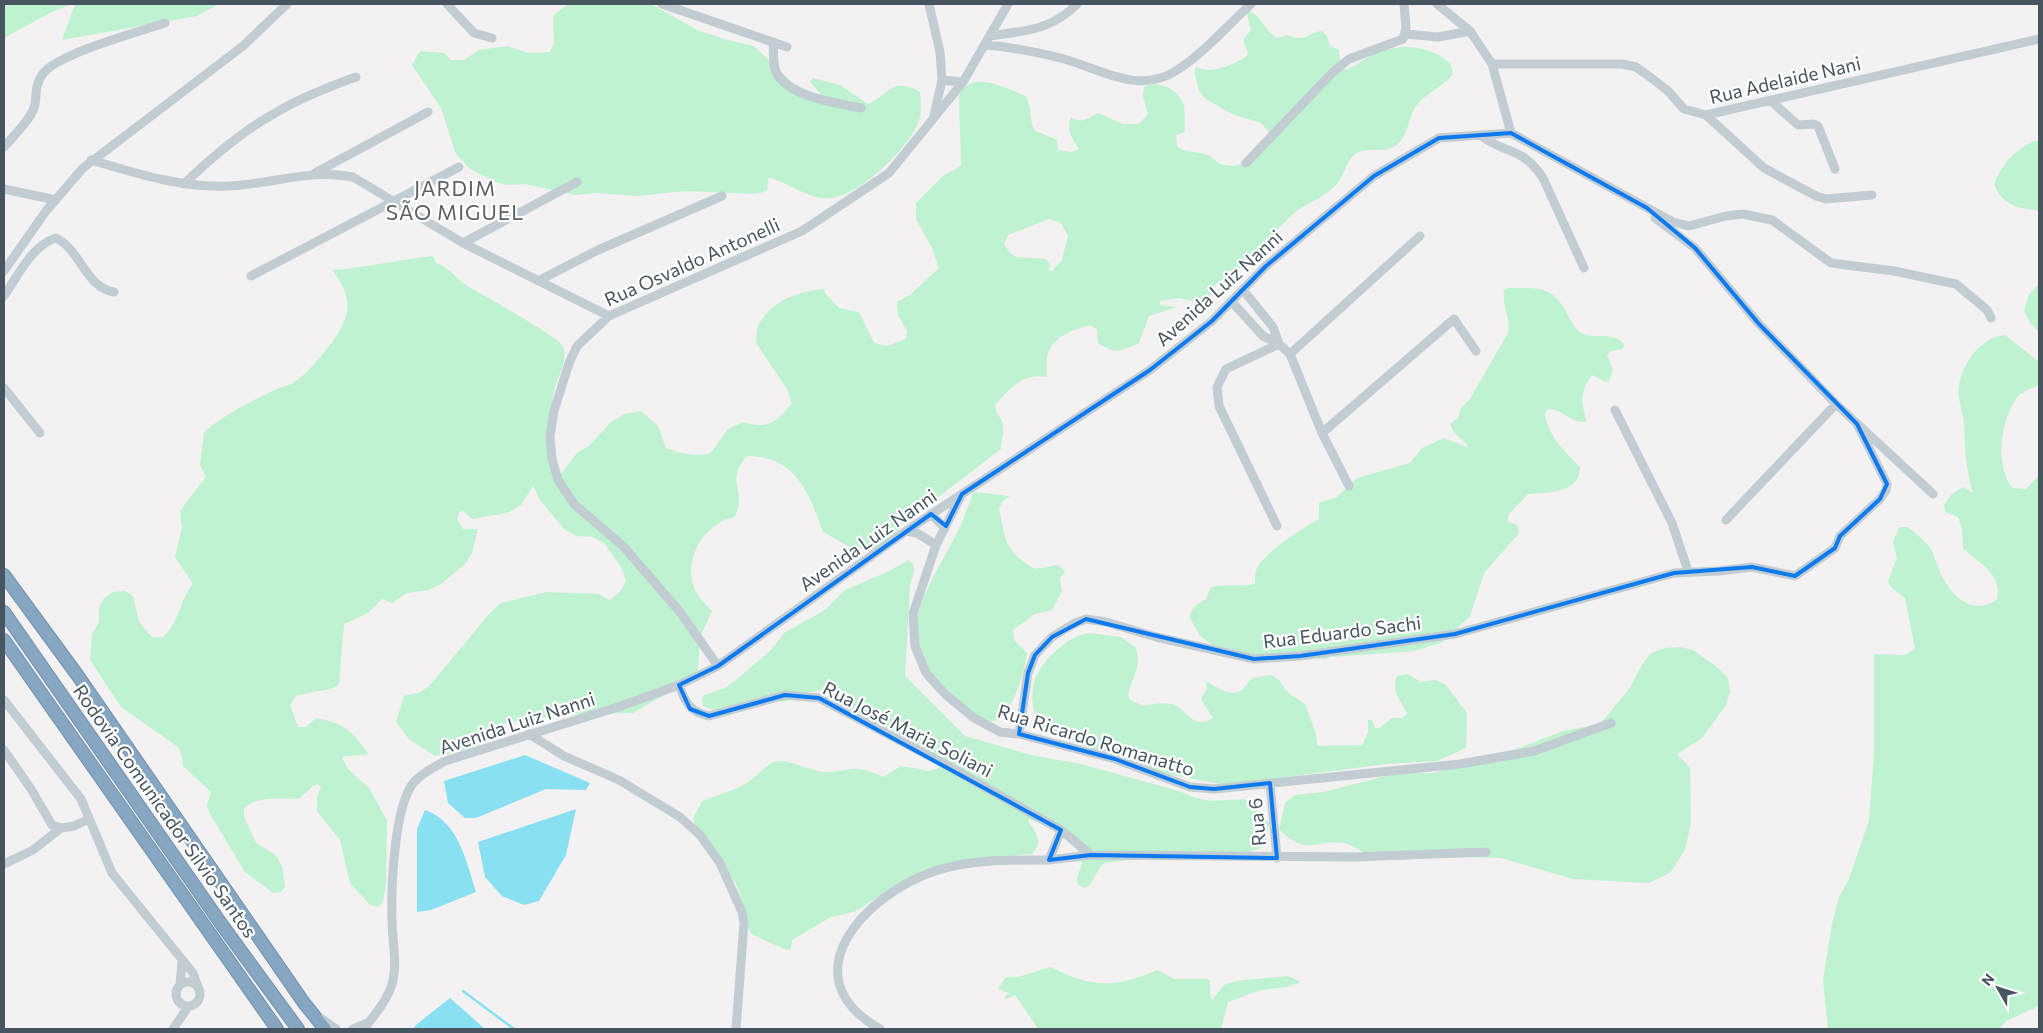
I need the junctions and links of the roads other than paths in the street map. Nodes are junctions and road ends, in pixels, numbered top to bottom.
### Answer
1 (287, 4) edge
2 (446, 4) edge
3 (662, 4) edge
4 (929, 4) edge
5 (1008, 4) edge
6 (1077, 4) edge
7 (1251, 4) edge
8 (1404, 4) edge
9 (1437, 4) edge
10 (165, 23) dead end
11 (1470, 31) junction
12 (1406, 34) junction
13 (990, 36) junction
14 (492, 38) dead end
15 (2039, 39) edge
16 (773, 42) junction
17 (985, 45) junction
18 (787, 47) dead end
19 (1492, 64) junction
20 (356, 77) dead end
21 (942, 80) junction
22 (964, 82) junction
23 (1771, 101) junction
24 (861, 108) dead end
25 (428, 112) dead end
26 (1706, 115) junction
27 (934, 119) junction
28 (1511, 133) junction
29 (1480, 134) junction
30 (4, 148) edge
31 (91, 160) junction
32 (1246, 163) dead end
33 (459, 167) dead end
34 (1835, 169) dead end
35 (313, 174) junction
36 (577, 182) dead end
37 (184, 184) junction
38 (4, 188) edge
39 (1872, 195) dead end
40 (722, 196) dead end
41 (56, 200) junction
42 (392, 202) junction
43 (1648, 208) junction
44 (1420, 236) dead end
45 (463, 244) junction
46 (1584, 268) dead end
47 (4, 271) edge
48 (251, 276) dead end
49 (538, 281) junction
50 (1243, 290) junction
51 (114, 292) dead end
52 (4, 296) edge
53 (1231, 301) junction
54 (609, 316) junction
55 (1991, 318) dead end
56 (1279, 344) junction
57 (1476, 351) dead end
58 (1290, 354) junction
59 (4, 388) edge
60 (1836, 404) junction
61 (1614, 410) dead end
62 (1857, 424) junction
63 (40, 433) dead end
64 (1322, 433) junction
65 (1349, 486) dead end
66 (962, 494) junction
67 (1932, 494) dead end
68 (932, 514) junction
69 (1726, 520) dead end
70 (1277, 526) dead end
71 (945, 528) junction
72 (906, 531) junction
73 (936, 544) junction
74 (1688, 572) junction
75 (4, 575) edge
76 (4, 612) edge
77 (4, 640) edge
78 (718, 666) junction
79 (679, 685) junction
80 (4, 700) edge
81 (1610, 723) dead end
82 (529, 734) junction
83 (1019, 734) junction
84 (4, 750) edge
85 (1270, 783) junction
86 (89, 819) junction
87 (61, 828) junction
88 (1061, 830) junction
89 (1486, 852) dead end
90 (1091, 855) junction
91 (1276, 858) junction
92 (1049, 860) junction
93 (4, 864) edge
94 (182, 962) junction
95 (180, 985) junction
96 (198, 987) junction
97 (304, 1003) junction
98 (188, 1007) junction
99 (367, 1026) edge
100 (173, 1029) edge
101 (277, 1029) edge
102 (298, 1029) edge
103 (325, 1029) edge
104 (336, 1029) edge
105 (353, 1029) edge
106 (736, 1029) edge
107 (880, 1029) edge

1 - 31 street
2 - 14 street
3 - 16 street
4 - 21 street
5 - 13 street, Rua Osvaldo Antonelli
6 - 13 street
7 - 17 street
8 - 12 street
9 - 11 street
10 - 30 street
11 - 12 street
11 - 19 street
12 - 32 street
13 - 17 street, Rua Osvaldo Antonelli
15 - 23 street, Rua Adelaide Nani
16 - 18 street
16 - 24 street
17 - 22 street, Rua Osvaldo Antonelli
19 - 26 street, Rua Adelaide Nani
19 - 28 street
20 - 37 street
21 - 22 street
21 - 27 street
22 - 27 street, Rua Osvaldo Antonelli
23 - 26 street, Rua Adelaide Nani
23 - 34 street
25 - 35 street
26 - 39 street
27 - 54 street, Rua Osvaldo Antonelli
28 - 29 street, Avenida Luiz Nanni
28 - 43 street
29 - 46 street
29 - 50 street, Avenida Luiz Nanni
31 - 37 street
31 - 41 street
33 - 42 street
35 - 37 street
35 - 42 street
36 - 45 street
38 - 41 street
40 - 49 street
41 - 47 street
42 - 45 street
42 - 48 street
43 - 55 street
43 - 60 street
44 - 58 street
45 - 49 street
49 - 54 street
50 - 53 street, Avenida Luiz Nanni
50 - 56 street
51 - 52 street
53 - 56 street
53 - 66 street, Avenida Luiz Nanni
54 - 78 street, Rua Osvaldo Antonelli
56 - 58 street
56 - 70 street
57 - 64 street
58 - 64 street
59 - 63 street
60 - 62 street
60 - 69 street
61 - 74 street
62 - 67 street
62 - 74 street, Rua Eduardo Sachi
64 - 65 street
66 - 68 street, Avenida Luiz Nanni
66 - 71 street, Rua Ricardo Romanatto
68 - 71 street
68 - 72 street, Avenida Luiz Nanni
71 - 73 street, Rua Ricardo Romanatto
72 - 73 street
72 - 78 street, Avenida Luiz Nanni
73 - 83 street, Rua Ricardo Romanatto
74 - 83 street, Rua Eduardo Sachi
75 - 97 highway
76 - 102 highway, Rodovia Comunicador Silvio Santos
77 - 101 highway, Rodovia Comunicador Silvio Santos
78 - 79 street, Avenida Luiz Nanni
79 - 82 street, Avenida Luiz Nanni
79 - 88 street, Rua José Maria Soliani
80 - 86 street
81 - 85 street, Rua Ricardo Romanatto
82 - 99 street, Avenida Luiz Nanni
82 - 106 street
83 - 85 street, Rua Ricardo Romanatto
84 - 87 street
85 - 91 street, Rua 6
86 - 87 street
86 - 94 street
87 - 93 street
88 - 90 street, Rua José Maria Soliani
88 - 92 street
89 - 91 street
90 - 91 street
90 - 92 street
92 - 107 street
94 - 95 street
94 - 96 street
95 - 96 street
95 - 98 street
96 - 98 street
97 - 103 highway
97 - 104 street
98 - 100 street
99 - 105 street, Avenida Luiz Nanni

